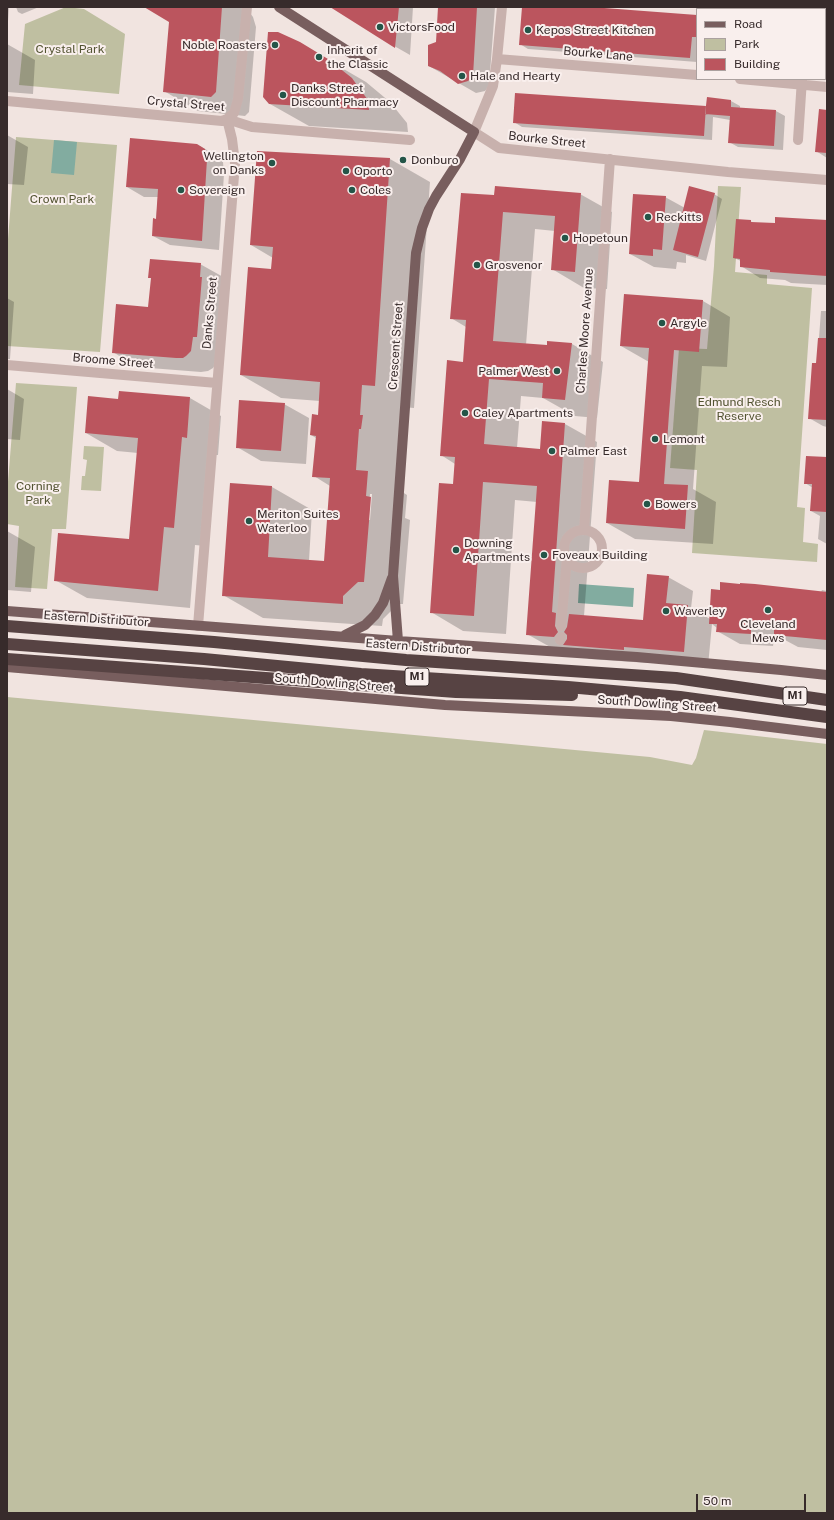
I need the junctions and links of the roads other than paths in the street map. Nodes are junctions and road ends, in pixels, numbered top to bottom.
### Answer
1 (248, 7) edge
2 (280, 7) edge
3 (502, 7) edge
4 (497, 59) junction
5 (696, 75) edge
6 (761, 80) edge
7 (802, 82) edge
8 (827, 87) edge
9 (7, 101) edge
10 (227, 119) junction
11 (474, 132) junction
12 (410, 140) dead end
13 (798, 140) dead end
14 (610, 159) junction
15 (827, 180) edge
16 (7, 365) edge
17 (218, 383) junction
18 (584, 530) junction
19 (567, 558) junction
20 (393, 576) junction
21 (7, 611) edge
22 (7, 626) edge
23 (198, 626) junction
24 (561, 626) dead end
25 (343, 636) junction
26 (398, 641) junction
27 (7, 644) edge
28 (7, 660) edge
29 (7, 667) edge
30 (827, 676) edge
31 (680, 697) junction
32 (827, 700) edge
33 (827, 717) edge
34 (827, 734) edge

1 - 10 street
2 - 11 main road, Bourke Street
3 - 4 street
4 - 5 street, Bourke Lane
4 - 11 street
6 - 7 street
7 - 8 street
7 - 13 street
9 - 10 street, Crystal Street
10 - 12 street, Crystal Street
10 - 17 street, Danks Street
11 - 14 street, Bourke Street
11 - 20 main road, Crescent Street
14 - 15 street, Bourke Street
14 - 18 street, Charles Moore Avenue
16 - 17 street, Broome Street
17 - 23 street, Danks Street
18 - 19 street
18 - 19 street
19 - 24 street
20 - 25 main road, Crescent Street
20 - 26 main road, Crescent Street
21 - 23 main road
22 - 32 highway, Eastern Distributor / M1
23 - 25 main road
25 - 26 main road
26 - 30 main road
27 - 31 highway, M1
28 - 31 highway
29 - 34 main road, South Dowling Street
31 - 33 highway, M1

